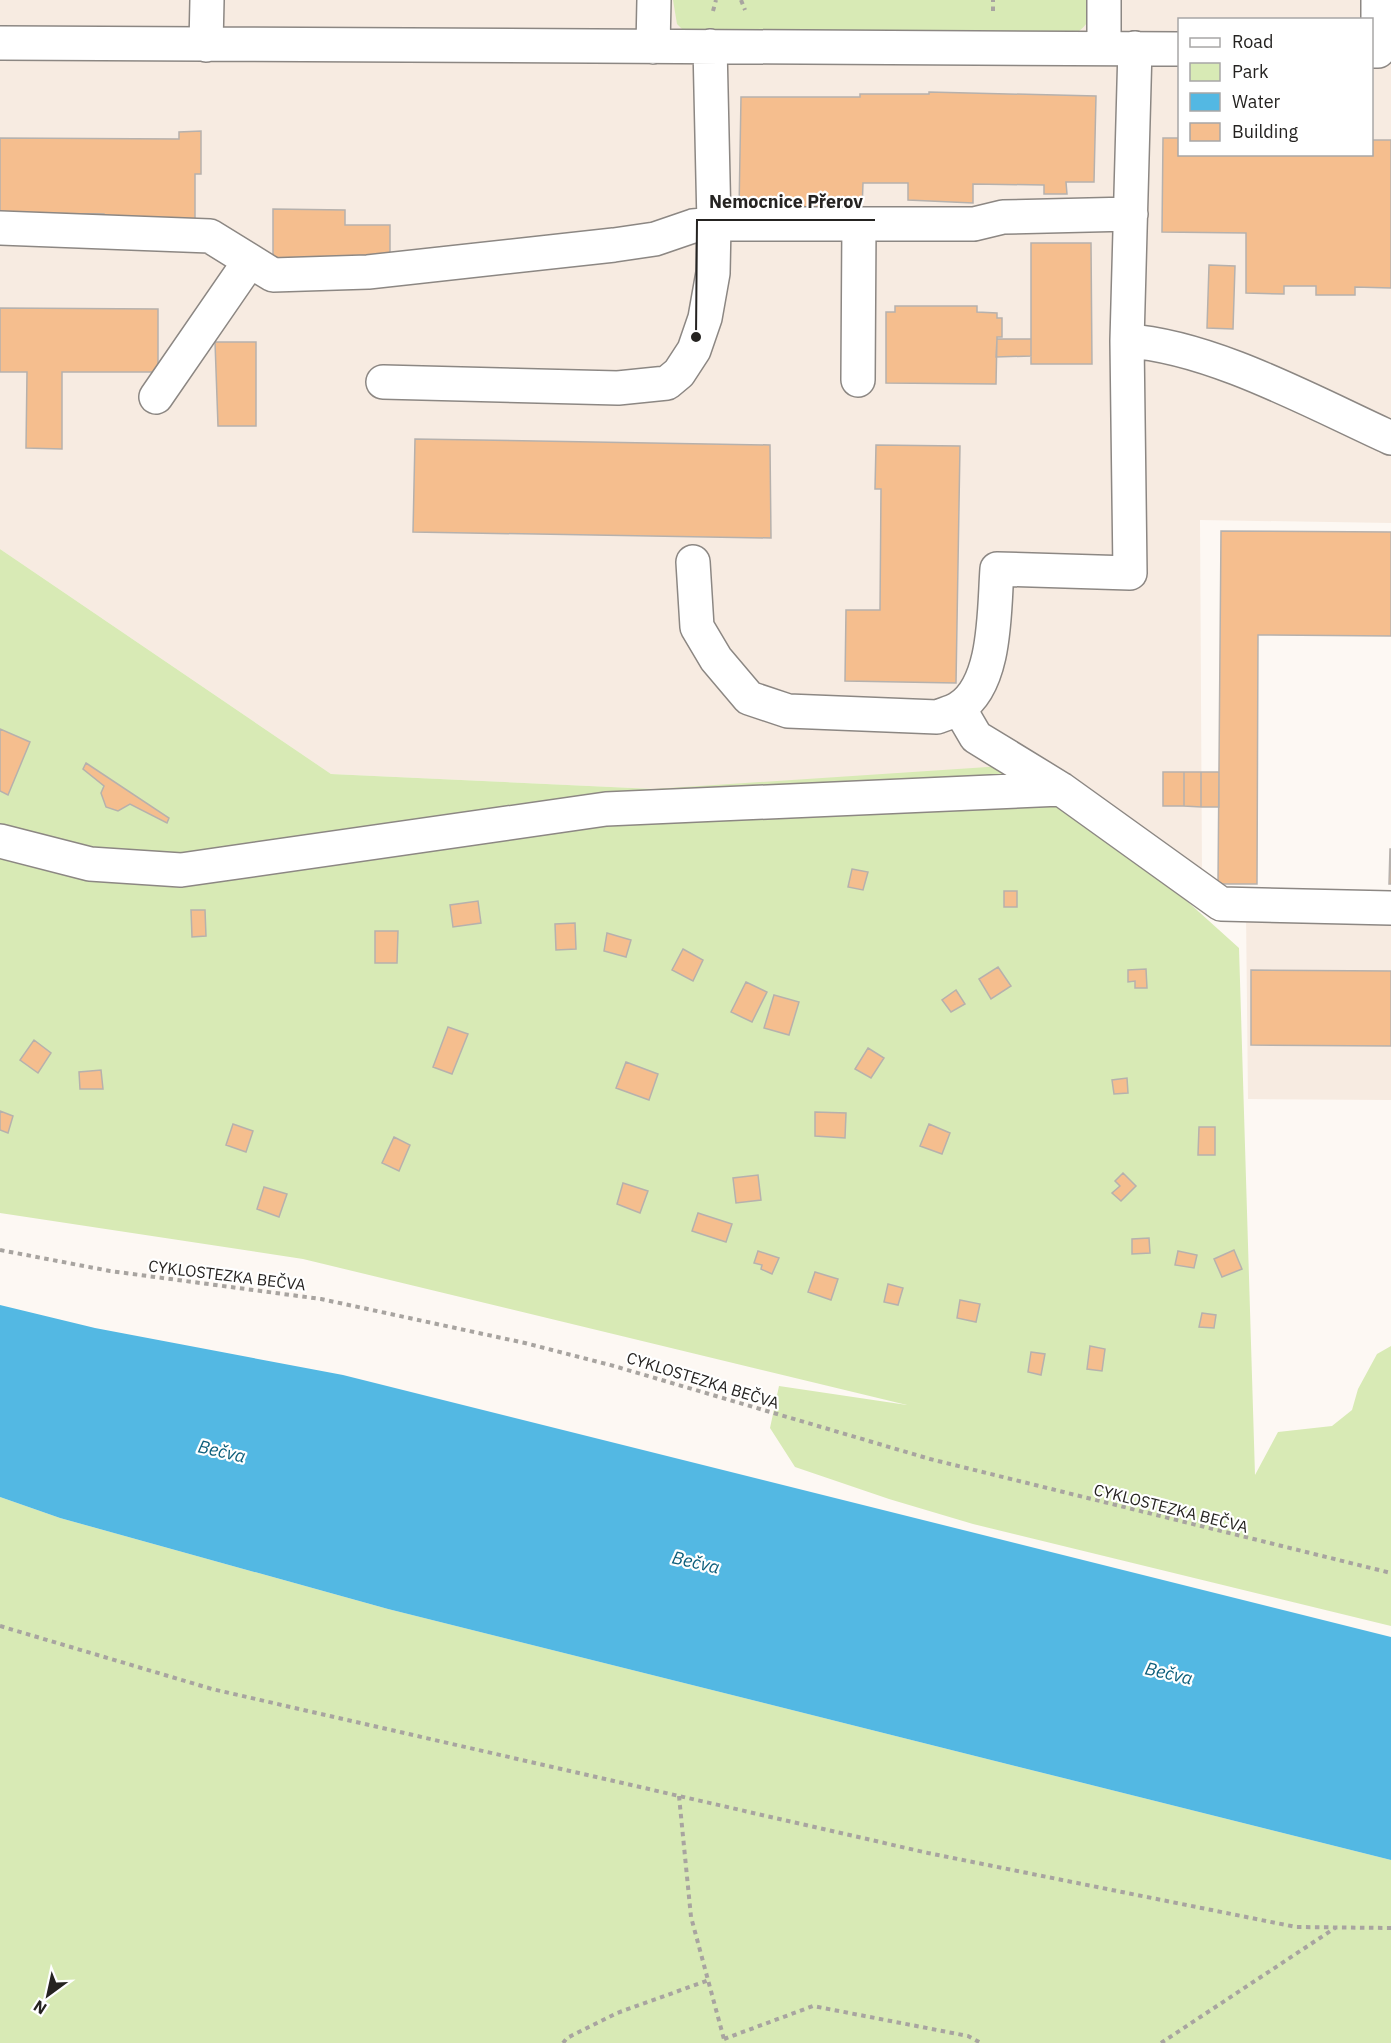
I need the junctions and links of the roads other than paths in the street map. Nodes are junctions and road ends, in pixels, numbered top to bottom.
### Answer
1 (207, 0) edge
2 (654, 0) edge
3 (1104, 0) edge
4 (1378, 0) edge
5 (0, 43) edge
6 (206, 45) junction
7 (710, 46) junction
8 (653, 47) junction
9 (1120, 48) junction
10 (1178, 49) edge
11 (1373, 51) edge
12 (1131, 214) junction
13 (714, 224) junction
14 (859, 224) junction
15 (0, 228) edge
16 (249, 262) junction
17 (1127, 341) junction
18 (858, 380) dead end
19 (383, 382) dead end
20 (156, 398) dead end
21 (1391, 438) edge
22 (693, 562) dead end
23 (959, 708) junction
24 (1060, 789) junction
25 (0, 841) edge
26 (1391, 908) edge

1 - 6 lane
2 - 8 lane
3 - 9 lane
4 - 11 lane
5 - 6 lane
6 - 8 lane
7 - 8 lane
7 - 9 lane
7 - 13 lane
9 - 10 lane
9 - 12 lane
12 - 14 lane
12 - 17 lane
13 - 14 lane
13 - 16 lane
13 - 19 lane
14 - 18 lane
15 - 16 lane
16 - 20 lane
17 - 21 lane
17 - 23 lane
22 - 23 lane
23 - 24 lane
24 - 25 lane
24 - 26 lane

